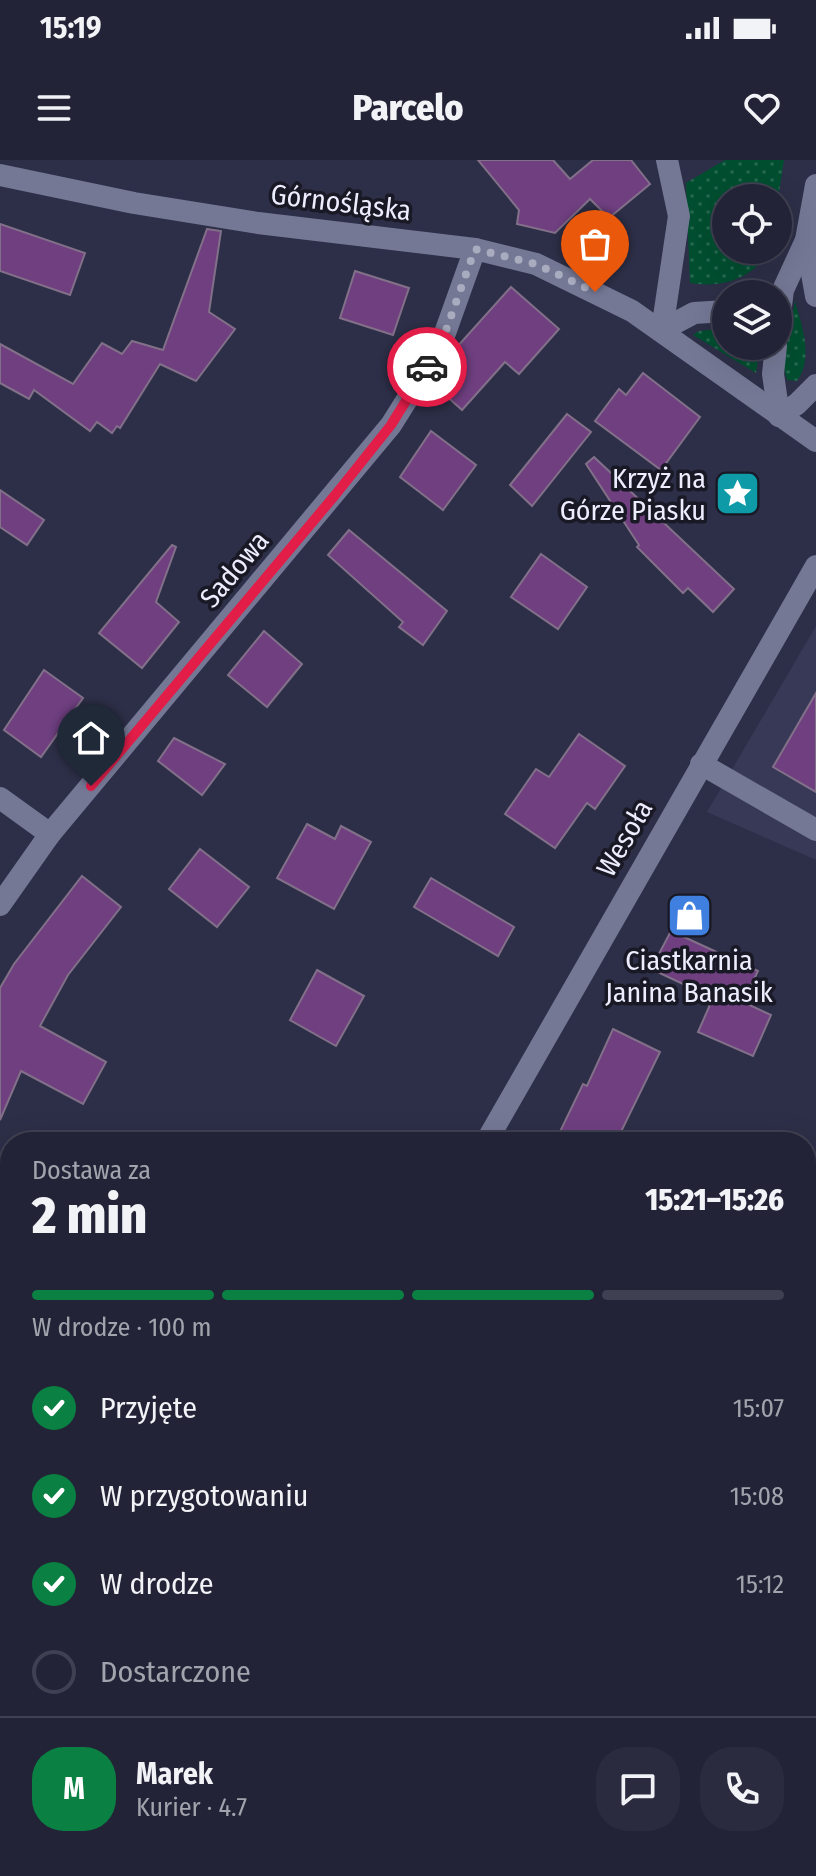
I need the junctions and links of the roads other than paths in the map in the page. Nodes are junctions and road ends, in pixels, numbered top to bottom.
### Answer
1 (667, 160) edge
2 (0, 175) edge
3 (816, 185) edge
4 (806, 240) junction
5 (475, 249) junction
6 (785, 280) edge
7 (816, 296) edge
8 (712, 312) edge
9 (662, 330) junction
10 (774, 360) edge
11 (816, 385) edge
12 (779, 416) junction
13 (816, 441) edge
14 (816, 566) edge
15 (701, 764) junction
16 (0, 798) edge
17 (816, 830) edge
18 (50, 834) junction
19 (0, 905) edge
20 (492, 1132) edge

1 - 9 street
2 - 5 street, Górnośląska
3 - 4 street
4 - 6 street
4 - 7 street
5 - 9 street, Górnośląska
5 - 18 street, Sadowa
8 - 9 street
9 - 12 street, Górnośląska
10 - 12 street
11 - 12 street
12 - 13 street, Górnośląska
14 - 15 street, Wesoła
15 - 17 street
15 - 20 street, Wesoła
16 - 18 street
18 - 19 street, Sadowa

